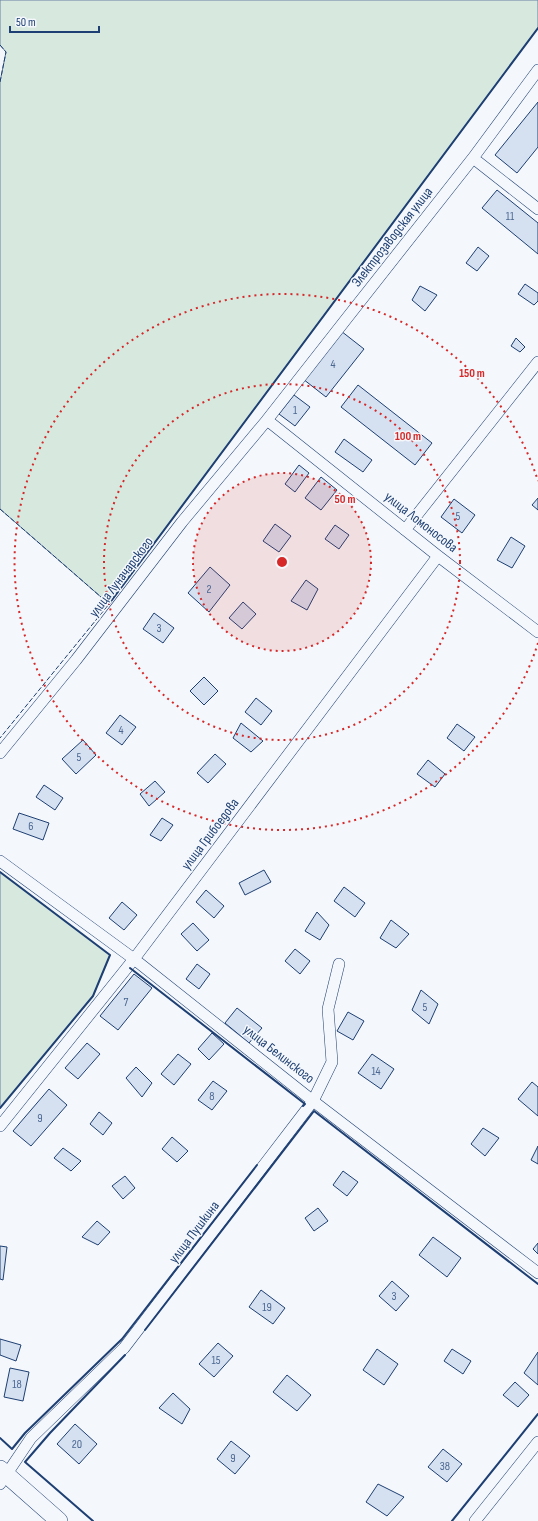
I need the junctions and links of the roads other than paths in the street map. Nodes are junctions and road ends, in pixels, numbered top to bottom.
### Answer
1 (538, 70) edge
2 (473, 158) junction
3 (538, 209) edge
4 (538, 362) edge
5 (267, 420) junction
6 (405, 530) junction
7 (438, 556) junction
8 (538, 632) edge
9 (0, 753) edge
10 (0, 861) edge
11 (134, 959) junction
12 (339, 964) dead end
13 (313, 1101) junction
14 (0, 1126) edge
15 (538, 1273) edge
16 (538, 1442) edge
17 (2, 1476) edge
18 (59, 1521) edge
19 (475, 1521) edge

1 - 2 street, Электрозаводская улица
2 - 3 street
2 - 5 street, Электрозаводская улица
4 - 6 street
5 - 6 street, улица Ломоносова
5 - 9 street, улица Луначарского
6 - 7 street, улица Ломоносова
7 - 8 street, улица Ломоносова
7 - 11 street, улица Грибоедова
10 - 11 street, улица Белинского
11 - 13 street, улица Белинского
11 - 14 street, улица Грибоедова
12 - 13 street, улица Пушкина
13 - 15 street, улица Белинского
13 - 17 street, улица Пушкина
16 - 19 street
17 - 18 main road

